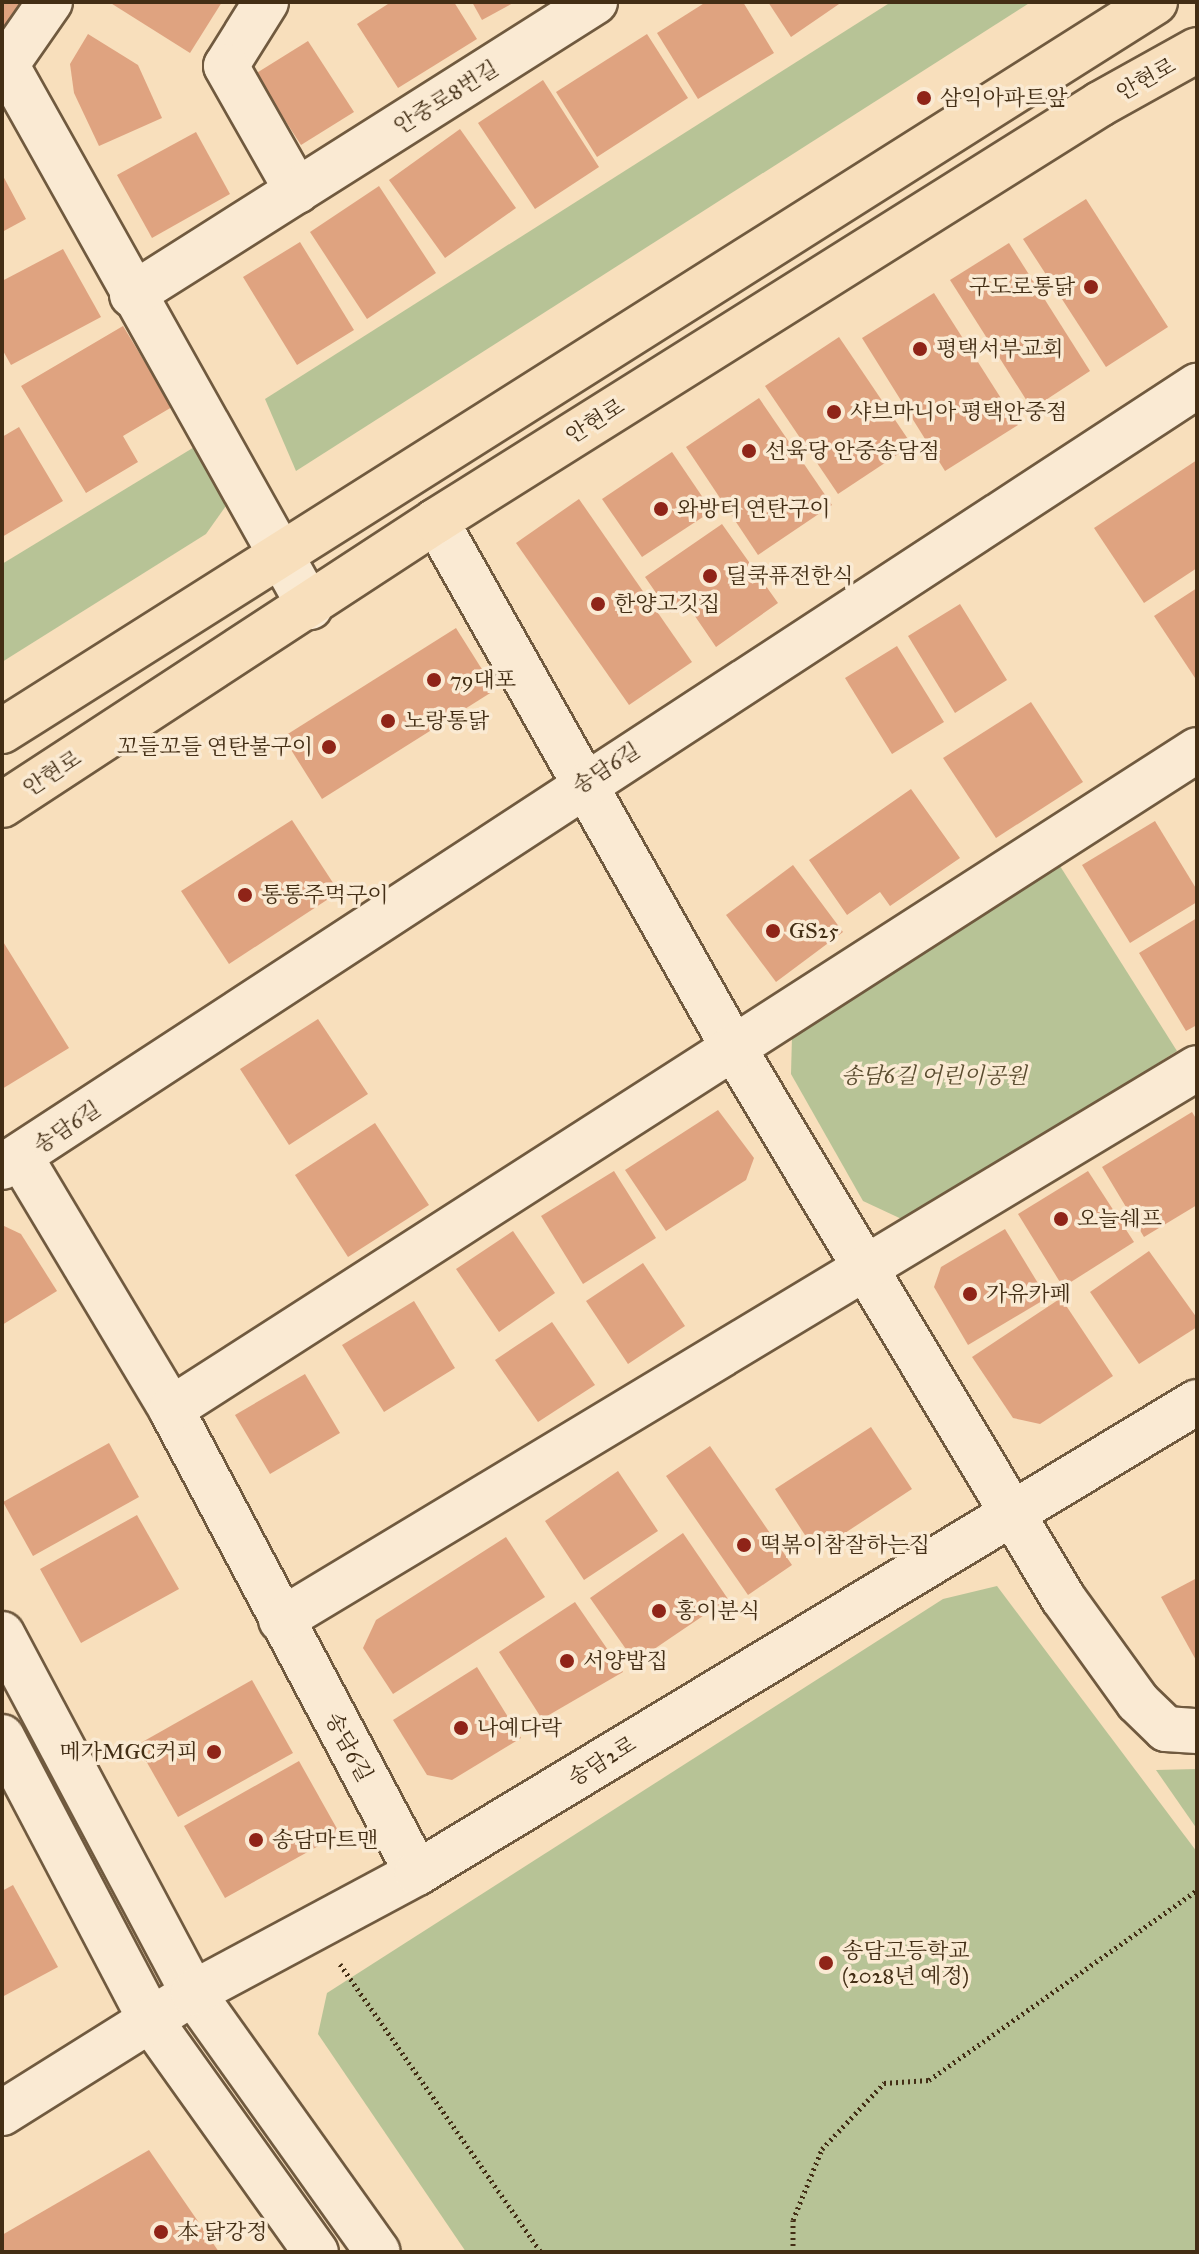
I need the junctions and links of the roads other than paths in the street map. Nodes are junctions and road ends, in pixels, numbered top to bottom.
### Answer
1 (50, 2) edge
2 (266, 2) edge
3 (595, 2) edge
4 (1133, 7) edge
5 (1197, 50) edge
6 (5, 69) edge
7 (297, 191) junction
8 (132, 295) junction
9 (1197, 386) edge
10 (436, 521) junction
11 (282, 556) junction
12 (310, 607) junction
13 (2, 731) edge
14 (1197, 750) edge
15 (583, 784) junction
16 (2, 805) edge
17 (733, 1047) junction
18 (1197, 1068) edge
19 (11, 1162) edge
20 (864, 1271) junction
21 (1197, 1402) edge
22 (171, 1409) junction
23 (1010, 1512) junction
24 (281, 1620) junction
25 (2, 1634) edge
26 (1197, 1731) edge
27 (2, 1737) edge
28 (417, 1873) junction
29 (193, 1993) junction
30 (151, 2021) junction
31 (2, 2113) edge
32 (316, 2252) edge
33 (378, 2252) edge

1 - 6 street
2 - 7 street
3 - 7 street, 안중로8번길
4 - 11 main road
5 - 10 main road, 안현로
6 - 8 street
7 - 8 street, 안중로8번길
8 - 11 street
9 - 15 street, 송담6길
10 - 12 main road, 안현로
10 - 15 street
11 - 12 street
11 - 13 main road
12 - 16 main road, 안현로
14 - 17 street
15 - 17 street
15 - 19 street, 송담6길
17 - 20 street
17 - 22 street
18 - 20 street
19 - 22 street, 송담6길
20 - 23 street
20 - 24 street
21 - 23 street, 송담2로
22 - 24 street, 송담6길
23 - 26 street
23 - 28 street, 송담2로
24 - 28 street, 송담6길
25 - 29 street
27 - 30 street
28 - 29 street, 송담2로
29 - 30 street, 송담2로
29 - 33 street
30 - 31 street, 송담2로
30 - 32 street

